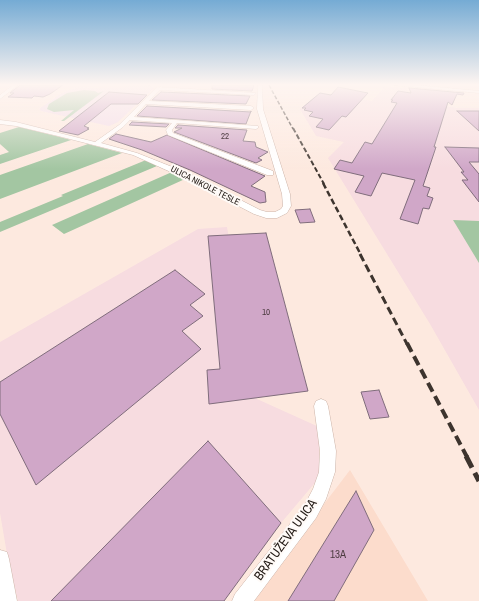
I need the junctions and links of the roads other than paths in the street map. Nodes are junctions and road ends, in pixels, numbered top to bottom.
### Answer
1 (134, 113) edge
2 (261, 113) edge
3 (129, 118) junction
4 (176, 121) junction
5 (0, 122) edge
6 (256, 127) dead end
7 (96, 144) junction
8 (270, 173) dead end
9 (321, 406) dead end
10 (0, 559) edge
11 (7, 601) edge
12 (242, 601) edge

1 - 3 street
2 - 7 street, ULICA NIKOLE TESLE
3 - 4 street
3 - 7 street
4 - 6 street
4 - 8 street
5 - 7 street, ULICA NIKOLE TESLE
9 - 12 street, BRATUŽEVA ULICA
10 - 11 street

